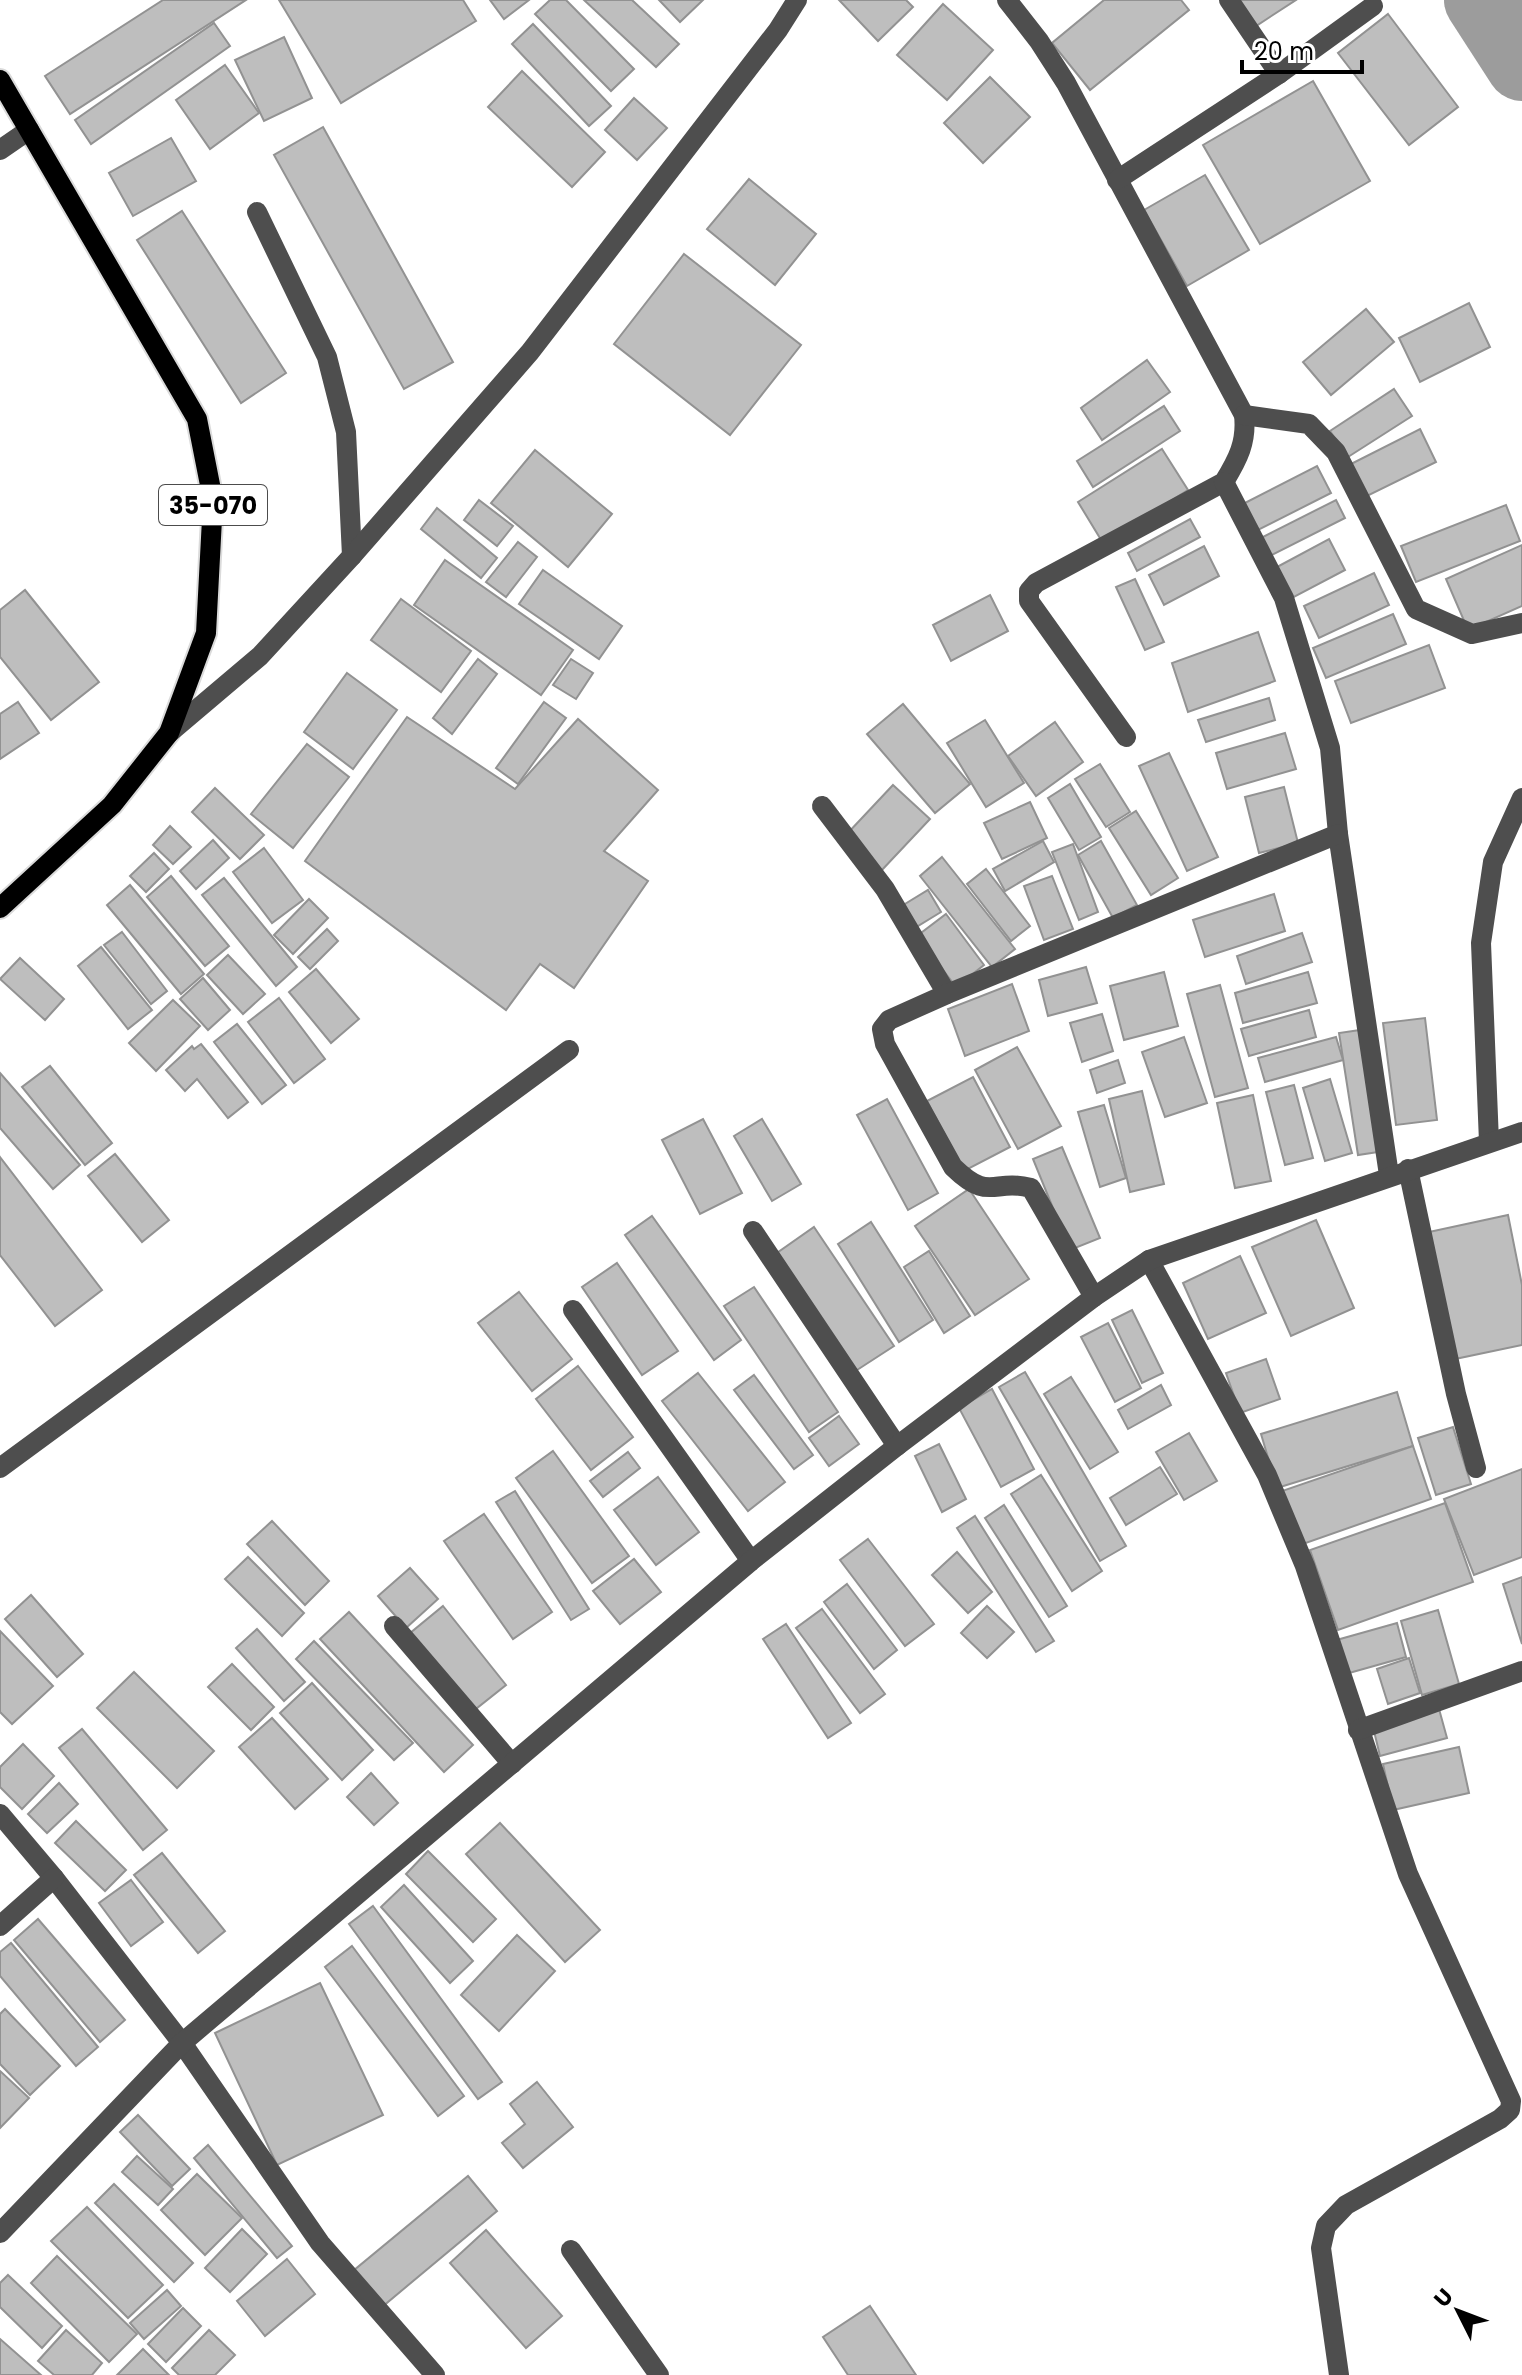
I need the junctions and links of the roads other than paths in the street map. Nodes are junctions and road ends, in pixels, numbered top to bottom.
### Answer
1 (797, 0) edge
2 (1007, 0) edge
3 (1229, 0) edge
4 (1373, 6) dead end
5 (1279, 74) junction
6 (0, 80) edge
7 (29, 130) junction
8 (0, 150) edge
9 (1117, 180) junction
10 (257, 212) dead end
11 (1244, 415) junction
12 (1224, 482) junction
13 (352, 556) junction
14 (1522, 623) edge
15 (169, 733) junction
16 (1126, 737) dead end
17 (1522, 798) edge
18 (822, 806) dead end
19 (1338, 834) junction
20 (0, 908) edge
21 (947, 994) junction
22 (569, 1050) dead end
23 (1522, 1132) edge
24 (1492, 1140) junction
25 (1399, 1172) junction
26 (753, 1231) dead end
27 (1149, 1260) junction
28 (1094, 1297) junction
29 (573, 1310) dead end
30 (897, 1446) junction
31 (0, 1468) edge
32 (1476, 1468) dead end
33 (751, 1561) junction
34 (394, 1626) dead end
35 (1522, 1671) edge
36 (1358, 1730) junction
37 (512, 1764) junction
38 (0, 1814) edge
39 (54, 1878) junction
40 (0, 1926) edge
41 (182, 2043) junction
42 (1500, 2119) junction
43 (1522, 2123) edge
44 (0, 2233) edge
45 (571, 2250) dead end
46 (435, 2375) edge
47 (659, 2375) edge
48 (1339, 2375) edge

1 - 13 street
2 - 9 street
3 - 5 street
4 - 5 street
5 - 9 street
6 - 7 main road, 35-070
7 - 8 street
7 - 15 main road, 35-070
9 - 11 street
10 - 13 street
11 - 12 street
11 - 14 street
12 - 16 street
12 - 19 street
13 - 15 street
15 - 20 main road, 35-070
17 - 24 street
18 - 21 street
19 - 21 street
19 - 25 street
21 - 28 street
22 - 31 street
23 - 24 street
24 - 25 street
25 - 27 street
25 - 32 street
26 - 30 street
27 - 28 street
27 - 36 street
28 - 30 street
29 - 33 street
30 - 33 street
33 - 37 street
34 - 37 street
35 - 36 street
36 - 42 street
37 - 41 street
38 - 39 street
39 - 40 street
39 - 41 street
41 - 44 street
41 - 46 street
42 - 43 street
42 - 48 street
45 - 47 street

